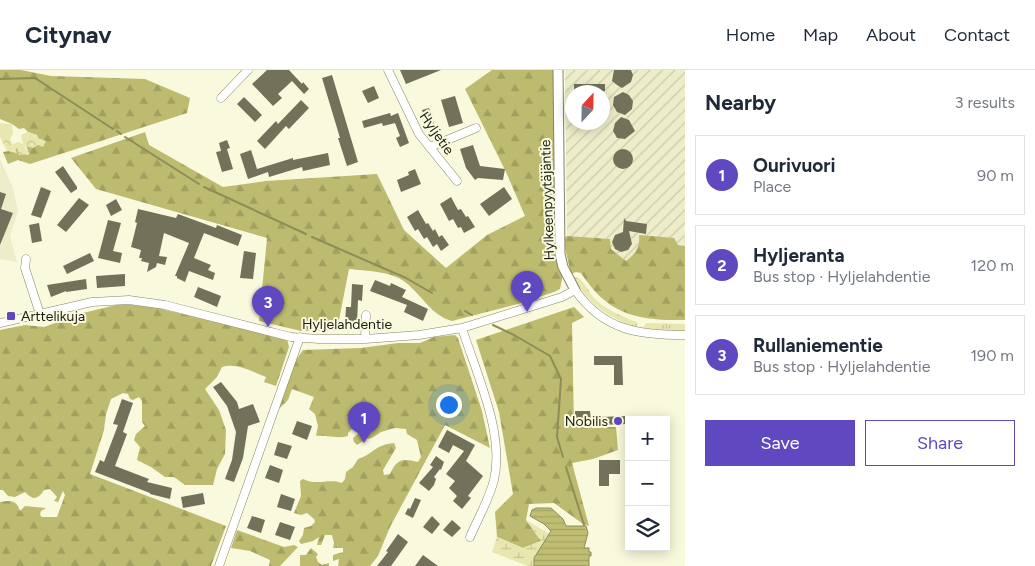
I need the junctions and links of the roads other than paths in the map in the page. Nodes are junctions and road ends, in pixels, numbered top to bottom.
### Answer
1 (248, 70) edge
2 (388, 70) edge
3 (558, 70) edge
4 (221, 98) dead end
5 (476, 128) dead end
6 (430, 147) junction
7 (457, 181) dead end
8 (26, 259) dead end
9 (575, 290) junction
10 (40, 314) junction
11 (366, 315) dead end
12 (0, 323) edge
13 (462, 328) junction
14 (685, 335) edge
15 (300, 337) junction
16 (365, 339) junction
17 (470, 537) dead end
18 (218, 566) edge

1 - 4 street
2 - 6 street, Hyljetie
3 - 9 street, Hylkeenpyytäjäntie
5 - 6 street
6 - 7 street, Hyljetie
8 - 10 street
9 - 13 street, Hyljelahdentie
9 - 14 street, Hylkeenpyytäjäntie
10 - 12 street, Hyljelahdentie
10 - 15 street, Hyljelahdentie
11 - 16 street
13 - 16 street, Hyljelahdentie
13 - 17 street
15 - 16 street, Hyljelahdentie
15 - 18 street

